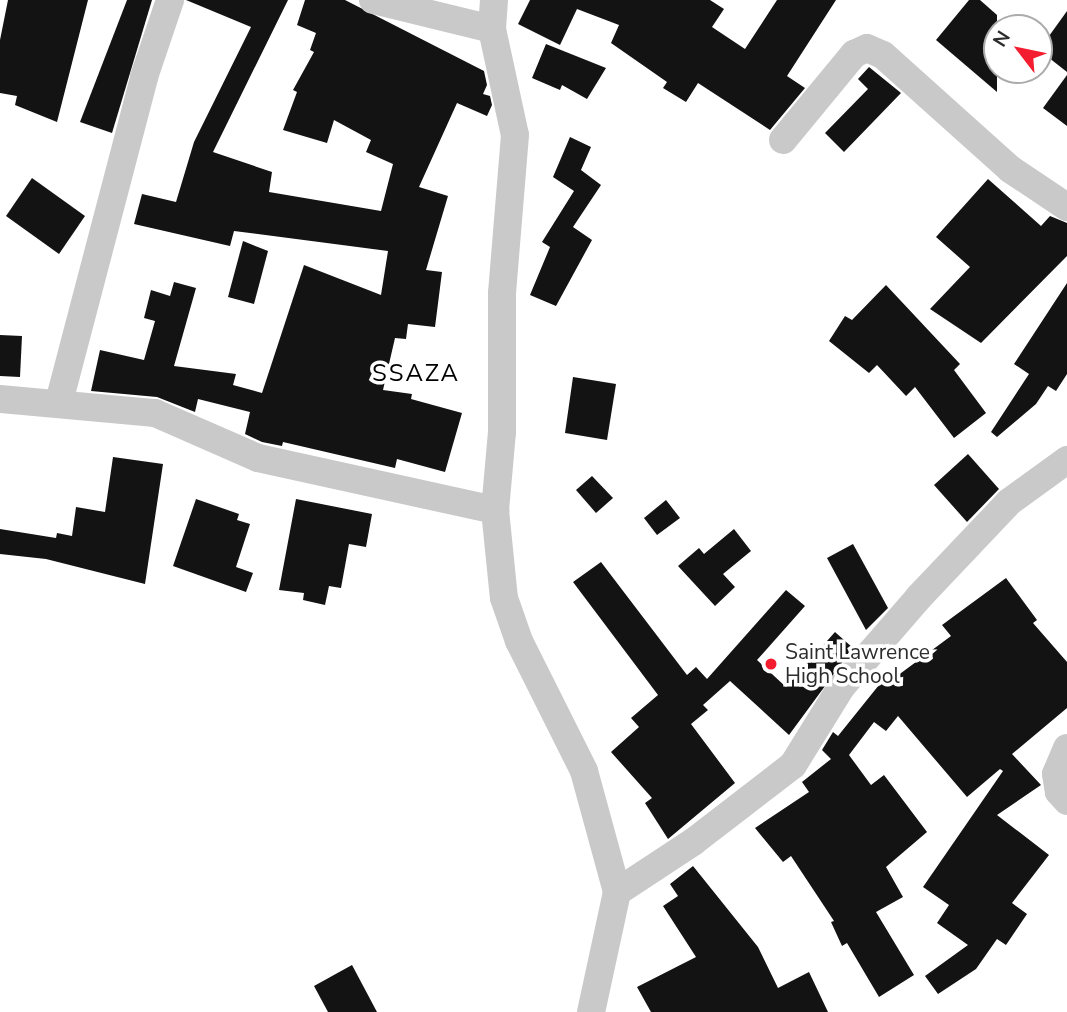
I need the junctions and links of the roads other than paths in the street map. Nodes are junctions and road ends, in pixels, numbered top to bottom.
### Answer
1 (170, 0) edge
2 (373, 0) edge
3 (494, 0) edge
4 (492, 29) junction
5 (783, 140) dead end
6 (1067, 207) edge
7 (0, 399) edge
8 (59, 402) junction
9 (1067, 460) edge
10 (495, 510) junction
11 (1067, 748) edge
12 (1067, 800) edge
13 (617, 892) junction
14 (591, 1012) edge

1 - 8 street
2 - 4 street
3 - 4 street
4 - 10 street
5 - 6 street
7 - 8 street
8 - 10 street
9 - 13 street
10 - 13 street
11 - 12 street
13 - 14 street

